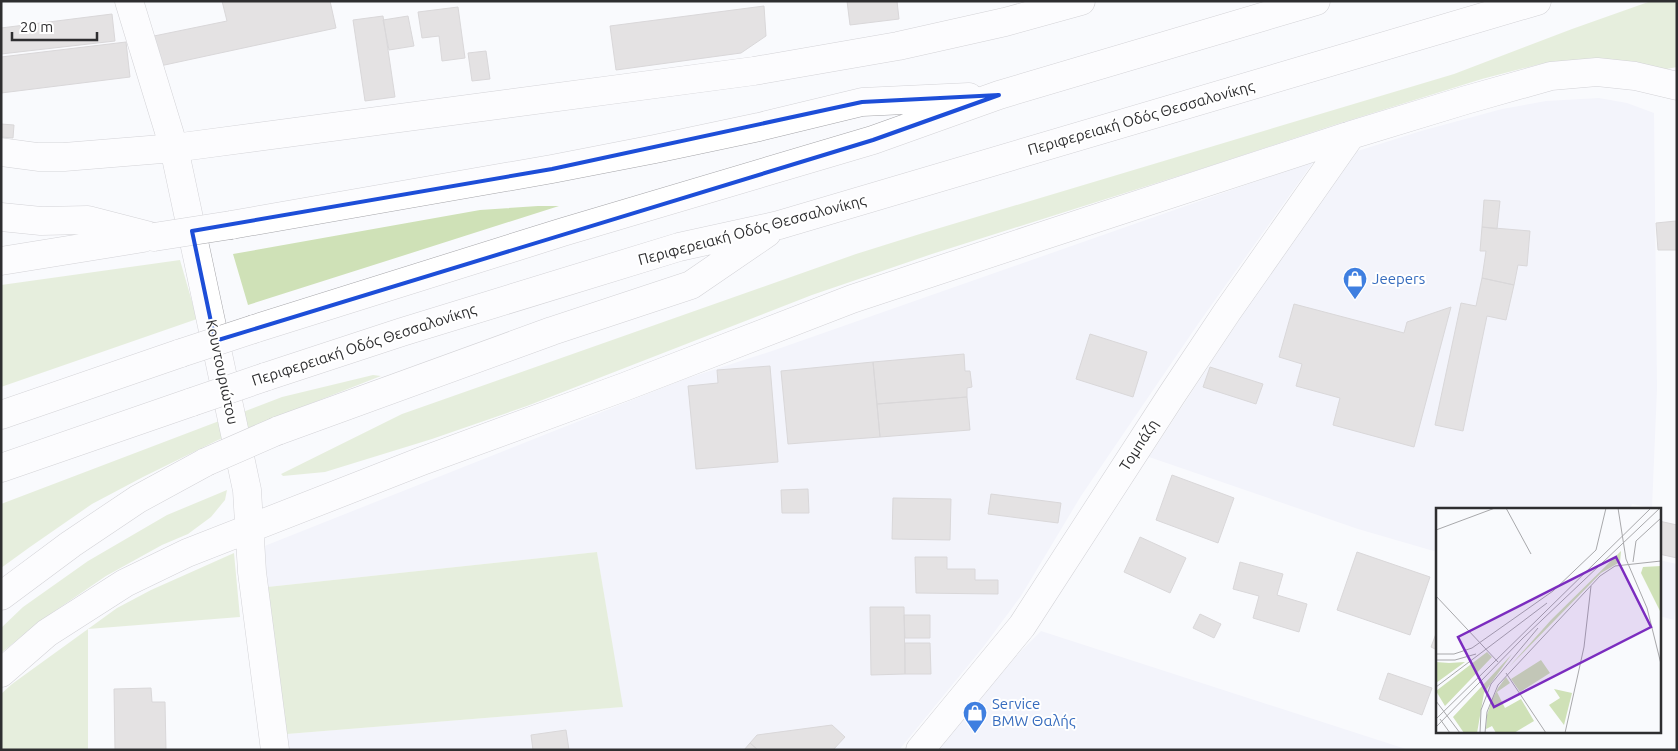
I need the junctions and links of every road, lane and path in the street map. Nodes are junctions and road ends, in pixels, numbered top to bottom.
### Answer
1 (129, 1) edge
2 (1082, 1) edge
3 (1316, 1) edge
4 (1537, 1) edge
5 (1677, 86) edge
6 (999, 95) junction
7 (1351, 135) junction
8 (174, 148) junction
9 (1, 152) edge
10 (1, 216) edge
11 (779, 225) junction
12 (154, 237) junction
13 (1, 261) edge
14 (1, 415) edge
15 (1, 468) edge
16 (248, 528) junction
17 (1, 596) edge
18 (1, 673) edge
19 (274, 750) edge
20 (920, 750) edge

1 - 8 main road, Κουντουριώτου
2 - 8 main road
3 - 6 main road
4 - 11 main road, Περιφερειακή Οδός Θεσσαλονίκης
5 - 7 main road
6 - 12 main road, bridge
6 - 14 main road, bridge
7 - 16 main road
7 - 20 main road, Τομπάζη
8 - 9 main road
8 - 16 main road, Κουντουριώτου
10 - 12 main road
11 - 15 main road, Περιφερειακή Οδός Θεσσαλονίκης, bridge
11 - 17 main road, bridge
12 - 13 main road
16 - 18 main road
16 - 19 main road, Κουντουριώτου

